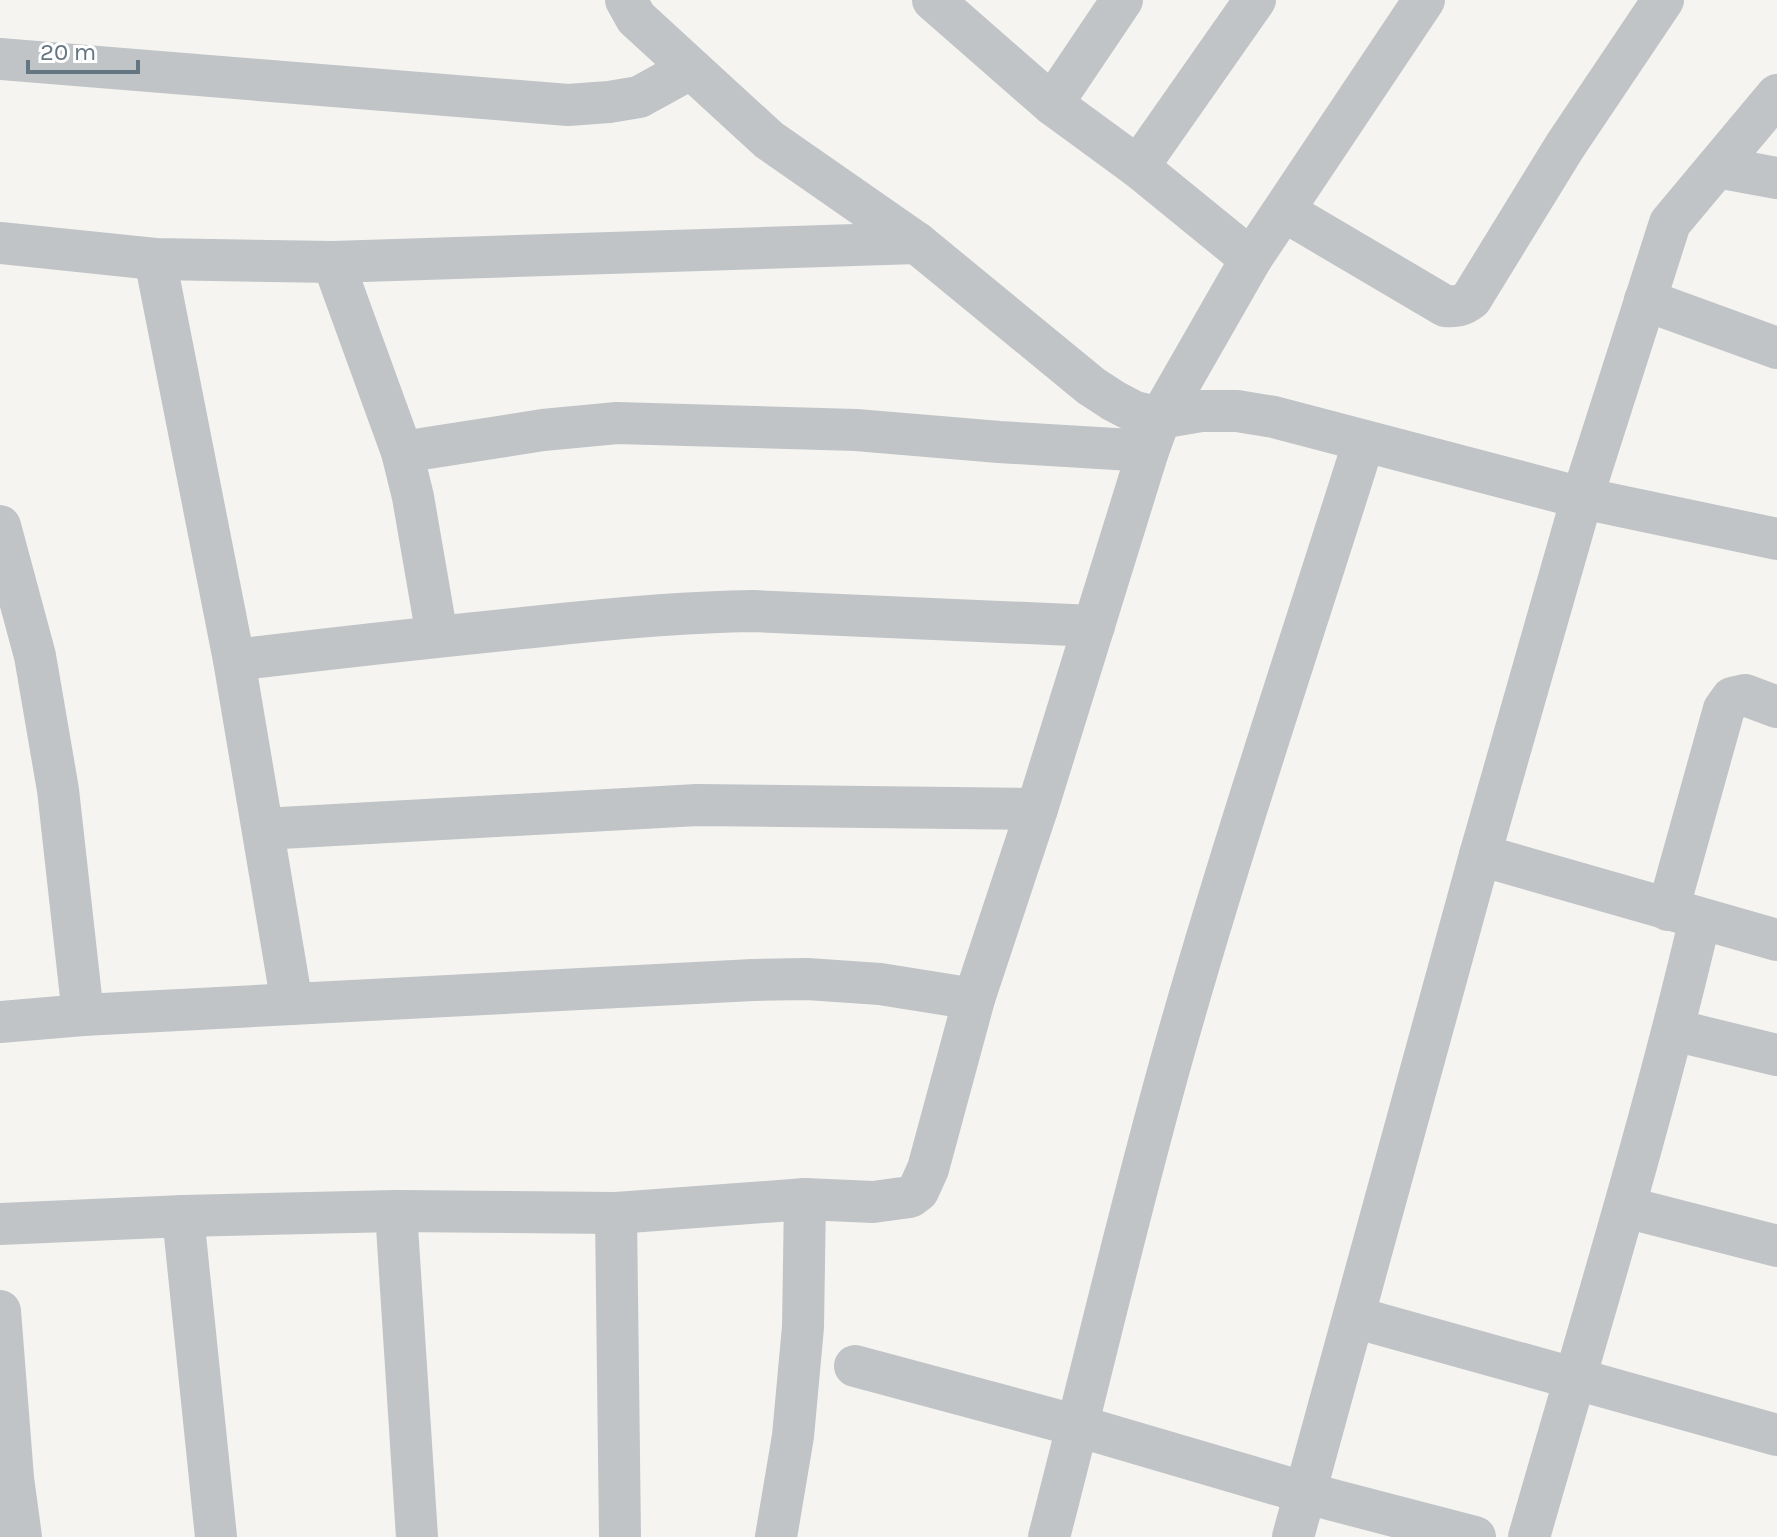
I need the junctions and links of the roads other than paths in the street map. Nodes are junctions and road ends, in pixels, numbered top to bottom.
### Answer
1 (933, 0) edge
2 (1122, 0) edge
3 (1255, 0) edge
4 (1424, 0) edge
5 (1663, 0) edge
6 (636, 6) edge
7 (0, 59) edge
8 (690, 69) junction
9 (1777, 95) edge
10 (1052, 104) junction
11 (1138, 167) junction
12 (1717, 167) junction
13 (1777, 178) edge
14 (1284, 211) junction
15 (0, 243) edge
16 (917, 243) junction
17 (155, 259) junction
18 (1251, 259) junction
19 (333, 262) junction
20 (1645, 300) junction
21 (1777, 348) edge
22 (1154, 434) junction
23 (1364, 441) junction
24 (402, 452) junction
25 (1582, 498) junction
26 (1, 538) edge
27 (1777, 539) edge
28 (1094, 626) junction
29 (437, 636) junction
30 (234, 660) junction
31 (1777, 707) edge
32 (1037, 809) junction
33 (263, 829) junction
34 (1480, 855) junction
35 (1684, 914) junction
36 (1777, 940) edge
37 (974, 999) junction
38 (292, 1004) junction
39 (83, 1015) junction
40 (0, 1022) edge
41 (1674, 1030) junction
42 (1777, 1055) edge
43 (805, 1199) junction
44 (1625, 1207) junction
45 (396, 1211) junction
46 (616, 1213) junction
47 (183, 1216) junction
48 (0, 1224) edge
49 (1777, 1246) edge
50 (0, 1311) edge
51 (1354, 1317) junction
52 (855, 1366) dead end
53 (1574, 1380) junction
54 (1078, 1426) junction
55 (1777, 1435) edge
56 (1306, 1493) junction
57 (21, 1537) edge
58 (216, 1537) edge
59 (417, 1537) edge
60 (620, 1537) edge
61 (776, 1537) edge
62 (1049, 1537) edge
63 (1293, 1537) edge
64 (1475, 1537) edge
65 (1529, 1537) edge

1 - 10 street
2 - 10 street
3 - 11 street
4 - 14 street
5 - 14 street
6 - 8 street
7 - 8 street
8 - 16 street
9 - 12 street
10 - 11 street
11 - 18 street
12 - 13 street
12 - 20 street
14 - 18 street
15 - 17 street
16 - 19 street
16 - 22 street
17 - 19 street
17 - 30 street
18 - 22 street
19 - 24 street
20 - 21 street
20 - 25 street
22 - 23 street
22 - 24 street
22 - 28 street
23 - 25 street
23 - 54 street
24 - 29 street
25 - 27 street
25 - 34 street
26 - 39 street
28 - 29 street
28 - 32 street
29 - 30 street
30 - 33 street
31 - 35 street
32 - 33 street
32 - 37 street
33 - 38 street
34 - 35 street
34 - 51 street
35 - 36 street
35 - 41 street
37 - 38 street
37 - 43 street
38 - 39 street
39 - 40 street
41 - 42 street
41 - 44 street
43 - 46 street
43 - 61 street
44 - 49 street
44 - 53 street
45 - 46 street
45 - 47 street
45 - 59 street
46 - 60 street
47 - 48 street
47 - 58 street
50 - 57 street
51 - 53 street
51 - 56 street
52 - 54 street
53 - 55 street
53 - 65 street
54 - 56 street
54 - 62 street
56 - 63 street
56 - 64 street

